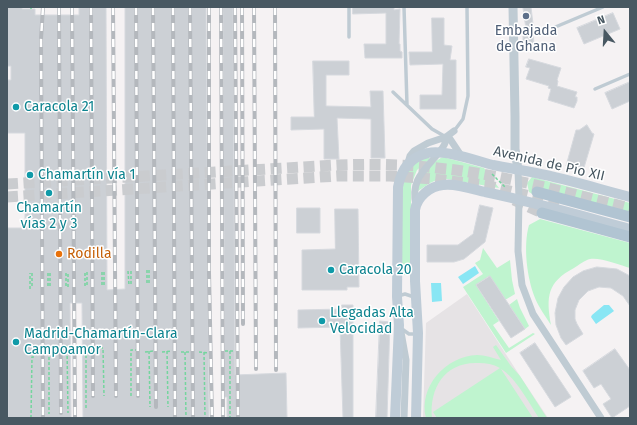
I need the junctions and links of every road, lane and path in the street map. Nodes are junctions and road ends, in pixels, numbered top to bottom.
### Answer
1 (349, 7) edge
2 (404, 7) edge
3 (467, 7) edge
4 (513, 7) edge
5 (603, 7) edge
6 (553, 28) dead end
7 (349, 37) dead end
8 (630, 74) edge
9 (595, 89) dead end
10 (393, 92) dead end
11 (407, 105) junction
12 (454, 131) joint
13 (446, 137) junction
14 (439, 153) junction
15 (462, 157) junction
16 (408, 163) junction
17 (492, 165) junction
18 (518, 170) junction
19 (537, 192) dead end
20 (505, 196) junction
21 (630, 198) edge
22 (519, 199) junction
23 (416, 206) junction
24 (542, 213) tunnel mouth
25 (630, 217) edge
26 (630, 229) edge
27 (630, 237) edge
28 (148, 270) dead end
29 (130, 271) dead end
30 (86, 272) dead end
31 (103, 272) dead end
32 (31, 273) dead end
33 (49, 273) dead end
34 (67, 273) dead end
35 (130, 285) dead end
36 (148, 285) dead end
37 (103, 286) dead end
38 (67, 287) dead end
39 (86, 287) dead end
40 (31, 288) dead end
41 (49, 288) dead end
42 (397, 297) junction
43 (417, 303) junction
44 (398, 310) junction
45 (399, 325) junction
46 (418, 333) junction
47 (64, 346) dead end
48 (67, 346) junction
49 (71, 346) dead end
50 (45, 347) dead end
51 (49, 347) junction
52 (82, 347) dead end
53 (86, 347) junction
54 (90, 347) dead end
55 (54, 348) dead end
56 (100, 348) dead end
57 (136, 350) dead end
58 (149, 351) junction
59 (154, 351) dead end
60 (167, 351) junction
61 (172, 351) dead end
62 (225, 351) dead end
63 (230, 351) junction
64 (235, 351) dead end
65 (145, 352) dead end
66 (162, 352) dead end
67 (180, 352) dead end
68 (185, 352) junction
69 (190, 352) dead end
70 (199, 352) dead end
71 (204, 352) junction
72 (209, 352) dead end
73 (36, 357) dead end
74 (411, 359) junction
75 (104, 396) dead end
76 (131, 396) dead end
77 (150, 407) dead end
78 (168, 407) dead end
79 (86, 408) dead end
80 (68, 413) dead end
81 (49, 414) dead end
82 (31, 418) edge
83 (186, 418) edge
84 (205, 418) edge
85 (230, 418) edge
86 (395, 418) edge
87 (404, 418) edge
88 (416, 418) edge
89 (601, 418) edge

1 - 7 lane
2 - 11 lane
3 - 12 lane
4 - 18 street
5 - 6 lane
8 - 9 lane
10 - 11 lane
11 - 13 lane
12 - 13 street
13 - 14 street
13 - 15 street
13 - 16 street
14 - 15 main road, Avenida de Pío XII
14 - 16 main road, Avenida de Pío XII
14 - 23 street
15 - 17 main road, Avenida de Pío XII
16 - 42 main road
17 - 18 main road, Avenida de Pío XII
17 - 20 path
18 - 21 main road, Avenida de Pío XII
18 - 22 street
19 - 25 main road
20 - 22 main road
20 - 23 main road
22 - 26 main road
22 - 89 street
23 - 43 main road
24 - 27 main road
28 - 36 path
29 - 35 path
30 - 39 path
31 - 37 path
32 - 40 path
33 - 41 path
34 - 38 path
42 - 43 lane
42 - 44 main road
43 - 44 lane
43 - 46 main road
44 - 45 main road
45 - 46 lane
45 - 74 street
45 - 86 main road
46 - 74 main road
47 - 48 path
48 - 49 path
48 - 80 path
50 - 51 path
51 - 55 path
51 - 81 path
52 - 53 path
53 - 54 path
53 - 79 path
56 - 75 path
57 - 76 path
58 - 59 path
58 - 65 path
58 - 77 path
60 - 61 path
60 - 66 path
60 - 78 path
62 - 63 path
63 - 64 path
63 - 85 path
67 - 68 path
68 - 69 path
68 - 83 path
70 - 71 path
71 - 72 path
71 - 84 path
73 - 82 path
74 - 87 street
74 - 88 main road

